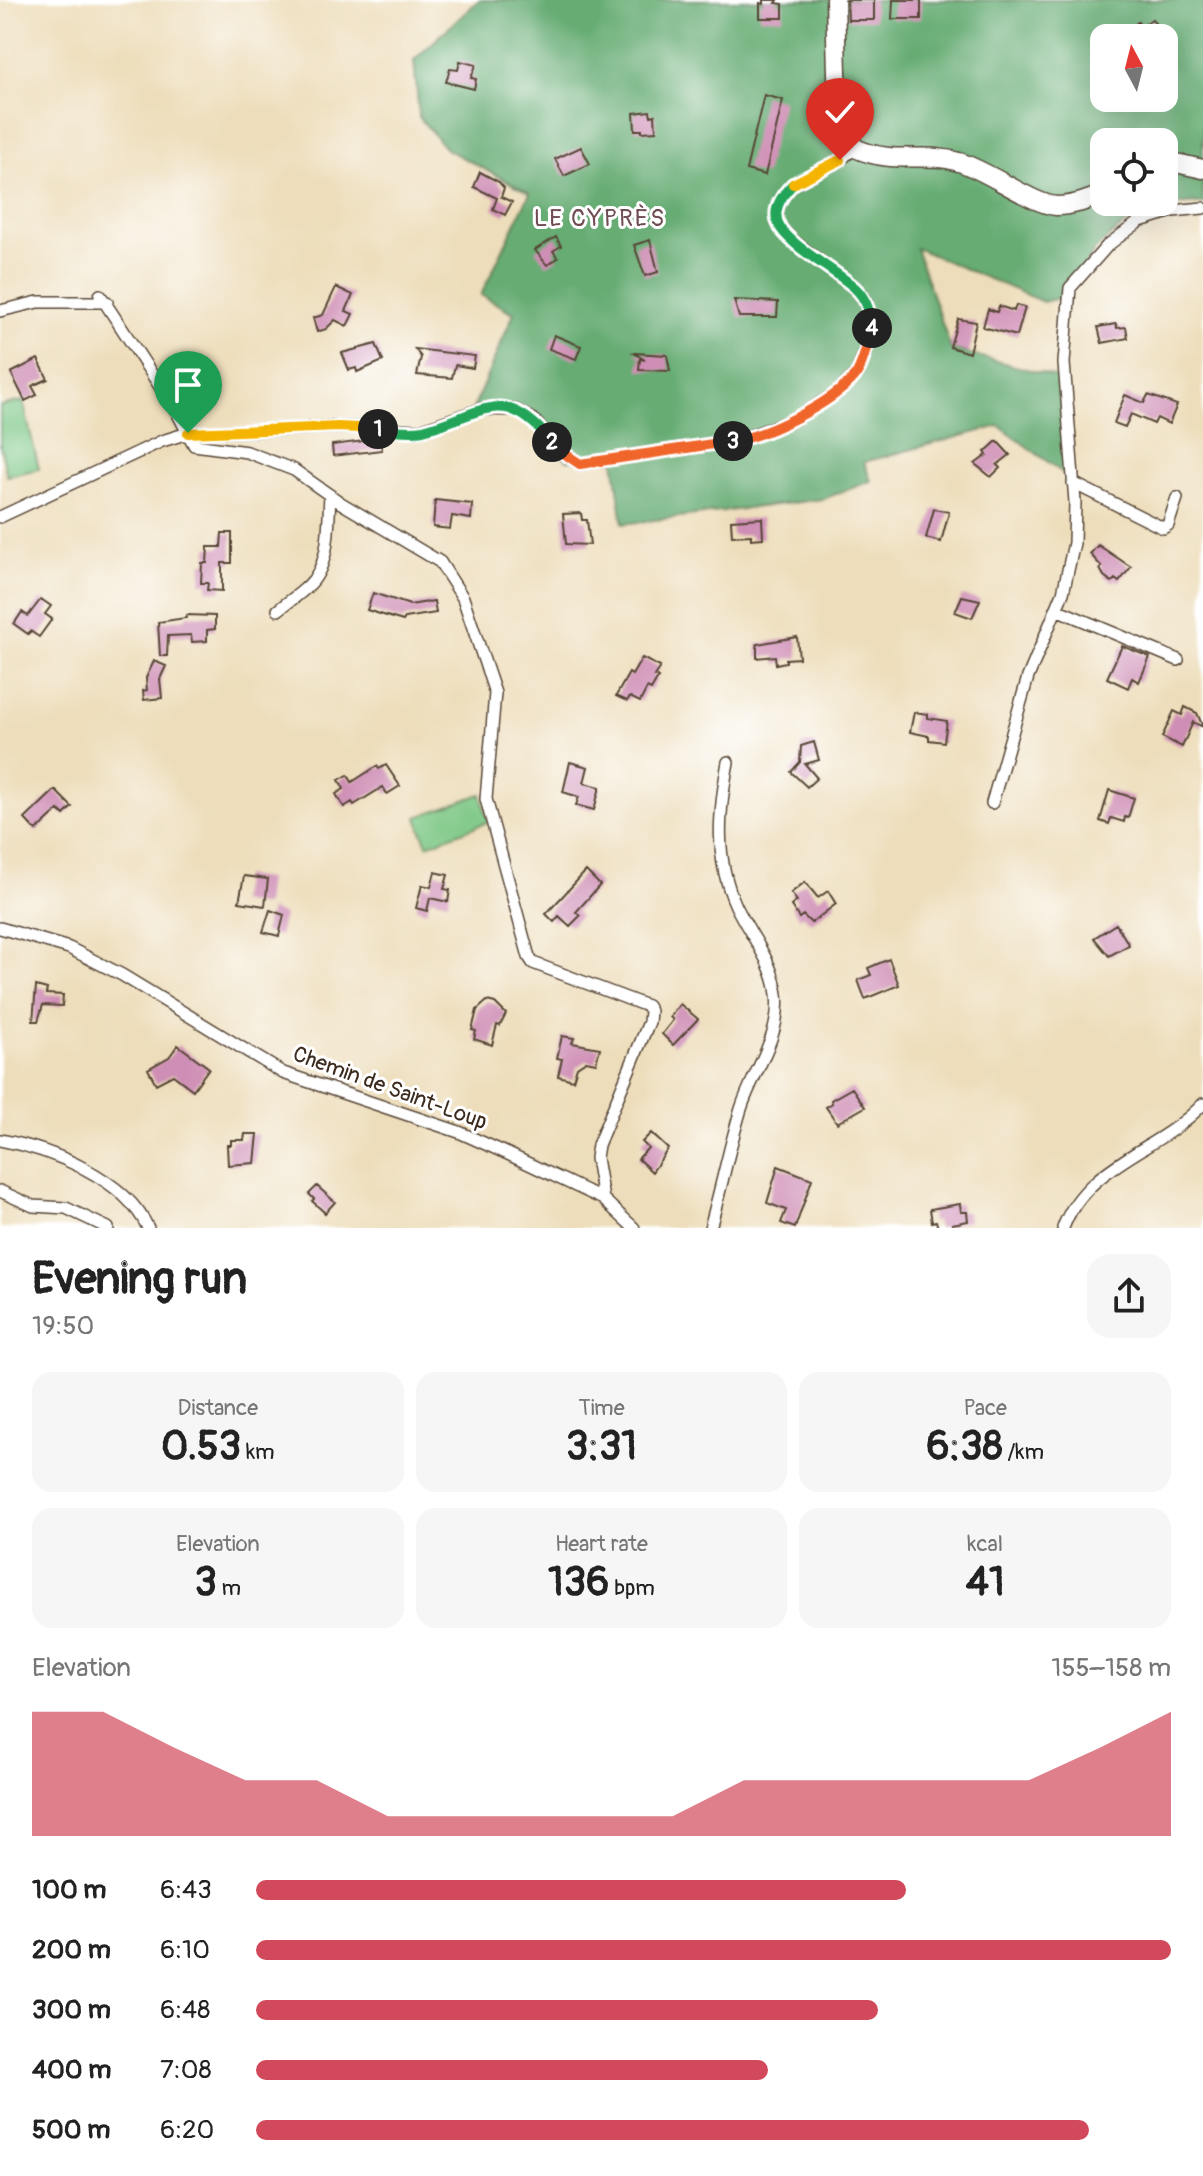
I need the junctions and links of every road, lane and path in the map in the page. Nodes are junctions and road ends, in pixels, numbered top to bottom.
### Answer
1 (835, 0) edge
2 (855, 148) junction
3 (1178, 163) edge
4 (1203, 169) edge
5 (1090, 200) edge
6 (1203, 208) edge
7 (0, 311) edge
8 (183, 395) dead end
9 (178, 414) junction
10 (188, 433) junction
11 (1073, 483) junction
12 (330, 495) junction
13 (1177, 498) dead end
14 (0, 517) edge
15 (1056, 609) junction
16 (278, 610) dead end
17 (1178, 660) dead end
18 (728, 762) dead end
19 (992, 803) dead end
20 (0, 928) edge
21 (1203, 1104) edge
22 (0, 1140) edge
23 (0, 1191) edge
24 (603, 1199) junction
25 (108, 1228) edge
26 (148, 1228) edge
27 (634, 1228) edge
28 (710, 1228) edge
29 (1063, 1228) edge

1 - 2 main road
2 - 5 main road
2 - 10 street
3 - 4 main road
6 - 11 street
7 - 9 street
8 - 9 street
9 - 10 street
10 - 12 street
10 - 14 street
11 - 13 street
11 - 15 street
12 - 16 street
12 - 24 street
15 - 17 street
15 - 19 street
18 - 28 street
20 - 24 street, Chemin de Saint-Loup
21 - 29 street
22 - 26 street
23 - 25 street
24 - 27 street, Chemin de Saint-Loup

